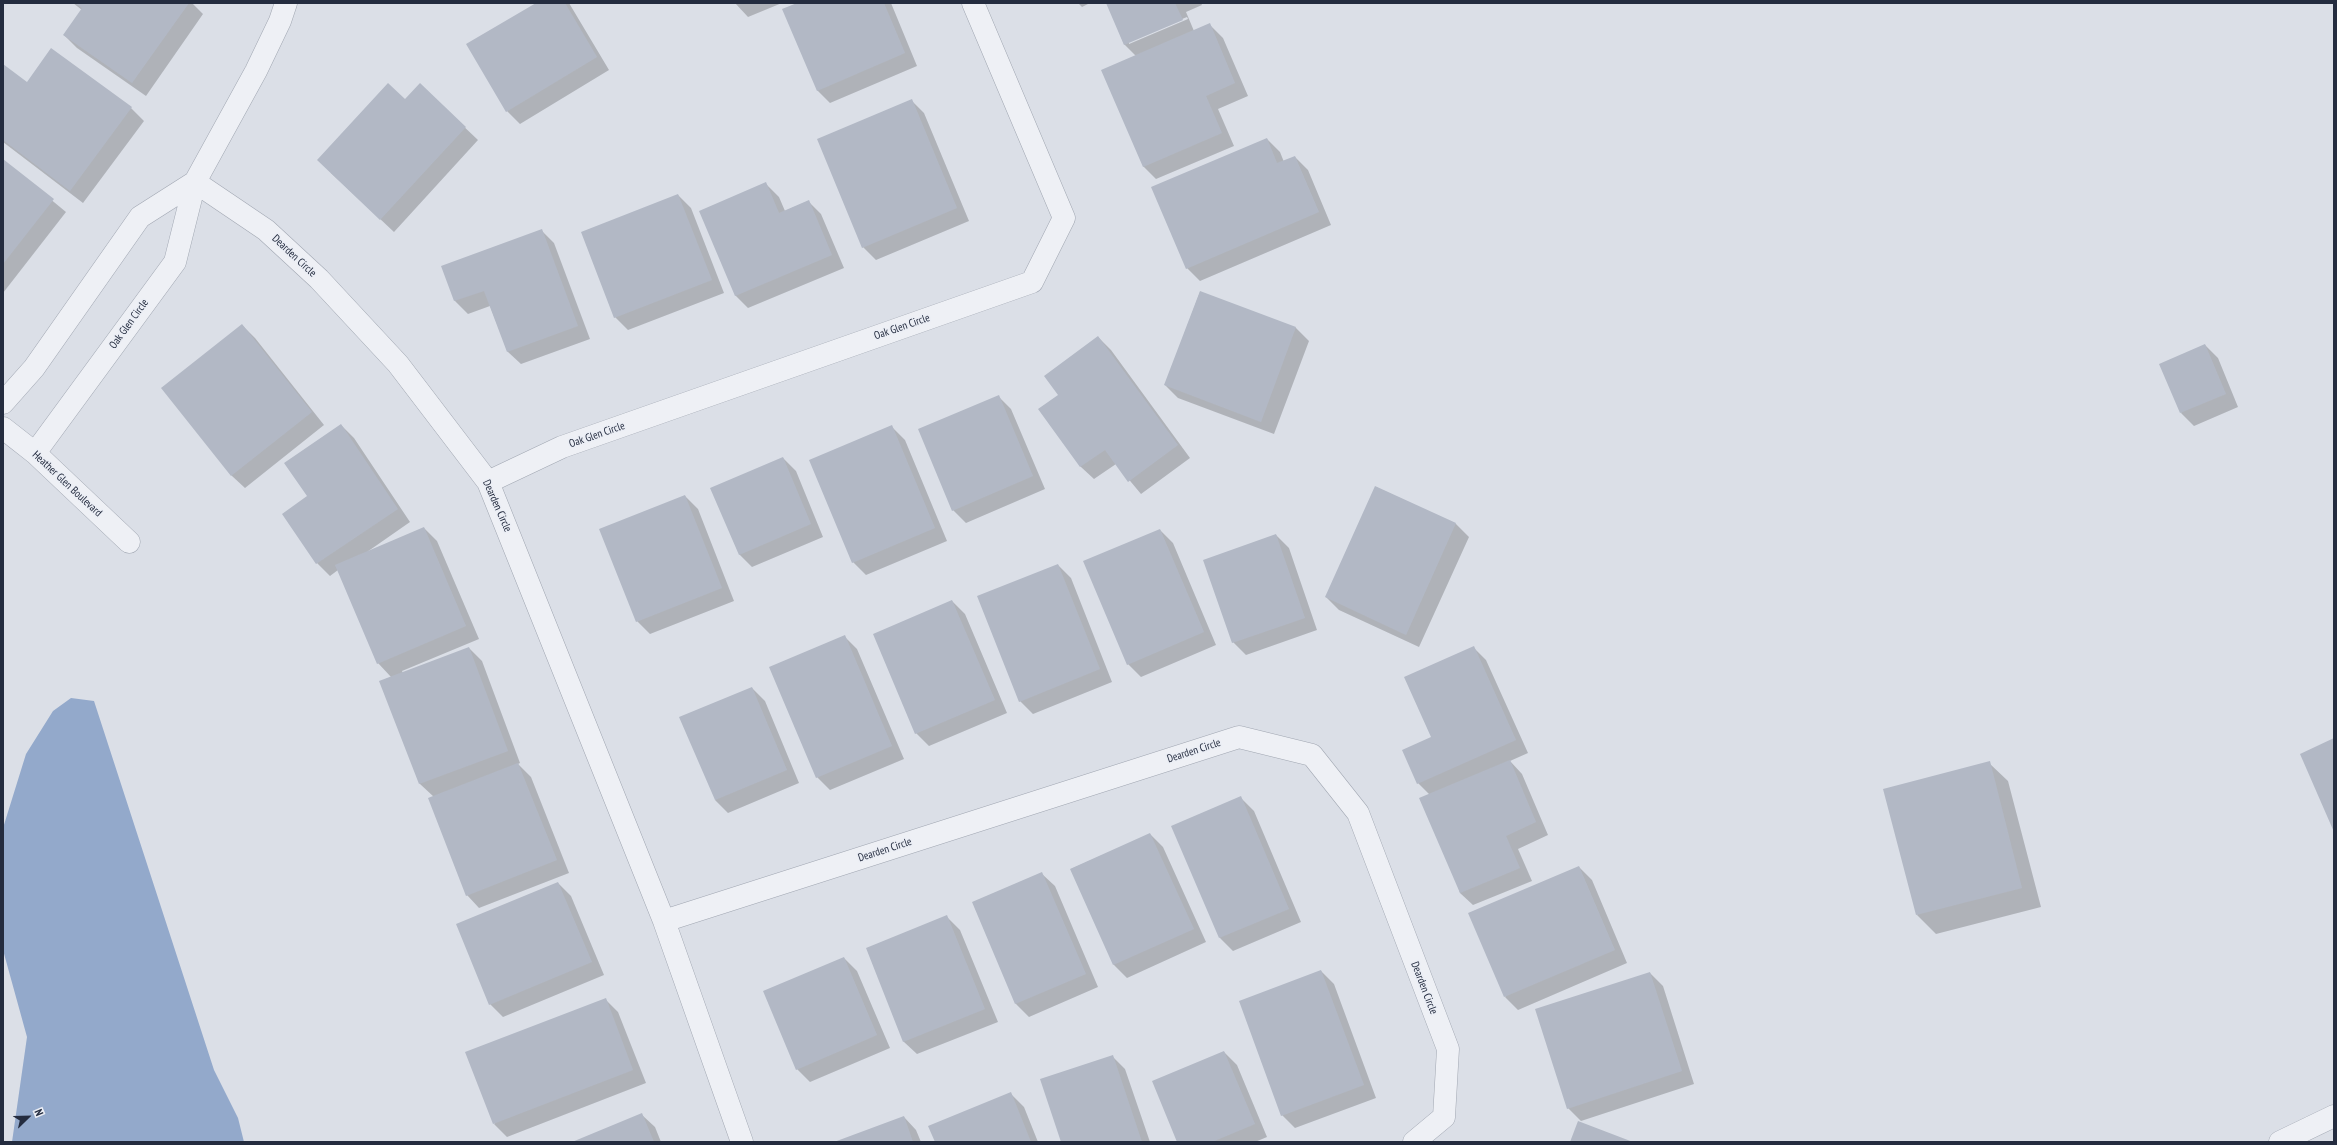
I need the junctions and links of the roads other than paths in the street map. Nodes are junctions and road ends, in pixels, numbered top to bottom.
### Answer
1 (286, 3) edge
2 (973, 3) edge
3 (195, 182) junction
4 (3, 403) edge
5 (3, 428) edge
6 (36, 453) junction
7 (488, 482) junction
8 (129, 542) dead end
9 (664, 922) junction
10 (2334, 1116) edge
11 (742, 1142) edge
12 (1414, 1142) edge
13 (2280, 1142) edge

1 - 3 street, Oak Glen Circle
2 - 7 street, Oak Glen Circle
3 - 4 street, Oak Glen Circle
3 - 6 street, Oak Glen Circle
3 - 7 street, Dearden Circle
5 - 6 street, Heather Glen Boulevard
6 - 8 street, Heather Glen Boulevard
7 - 9 street, Dearden Circle
9 - 11 street, Dearden Circle
9 - 12 street, Dearden Circle
10 - 13 street

